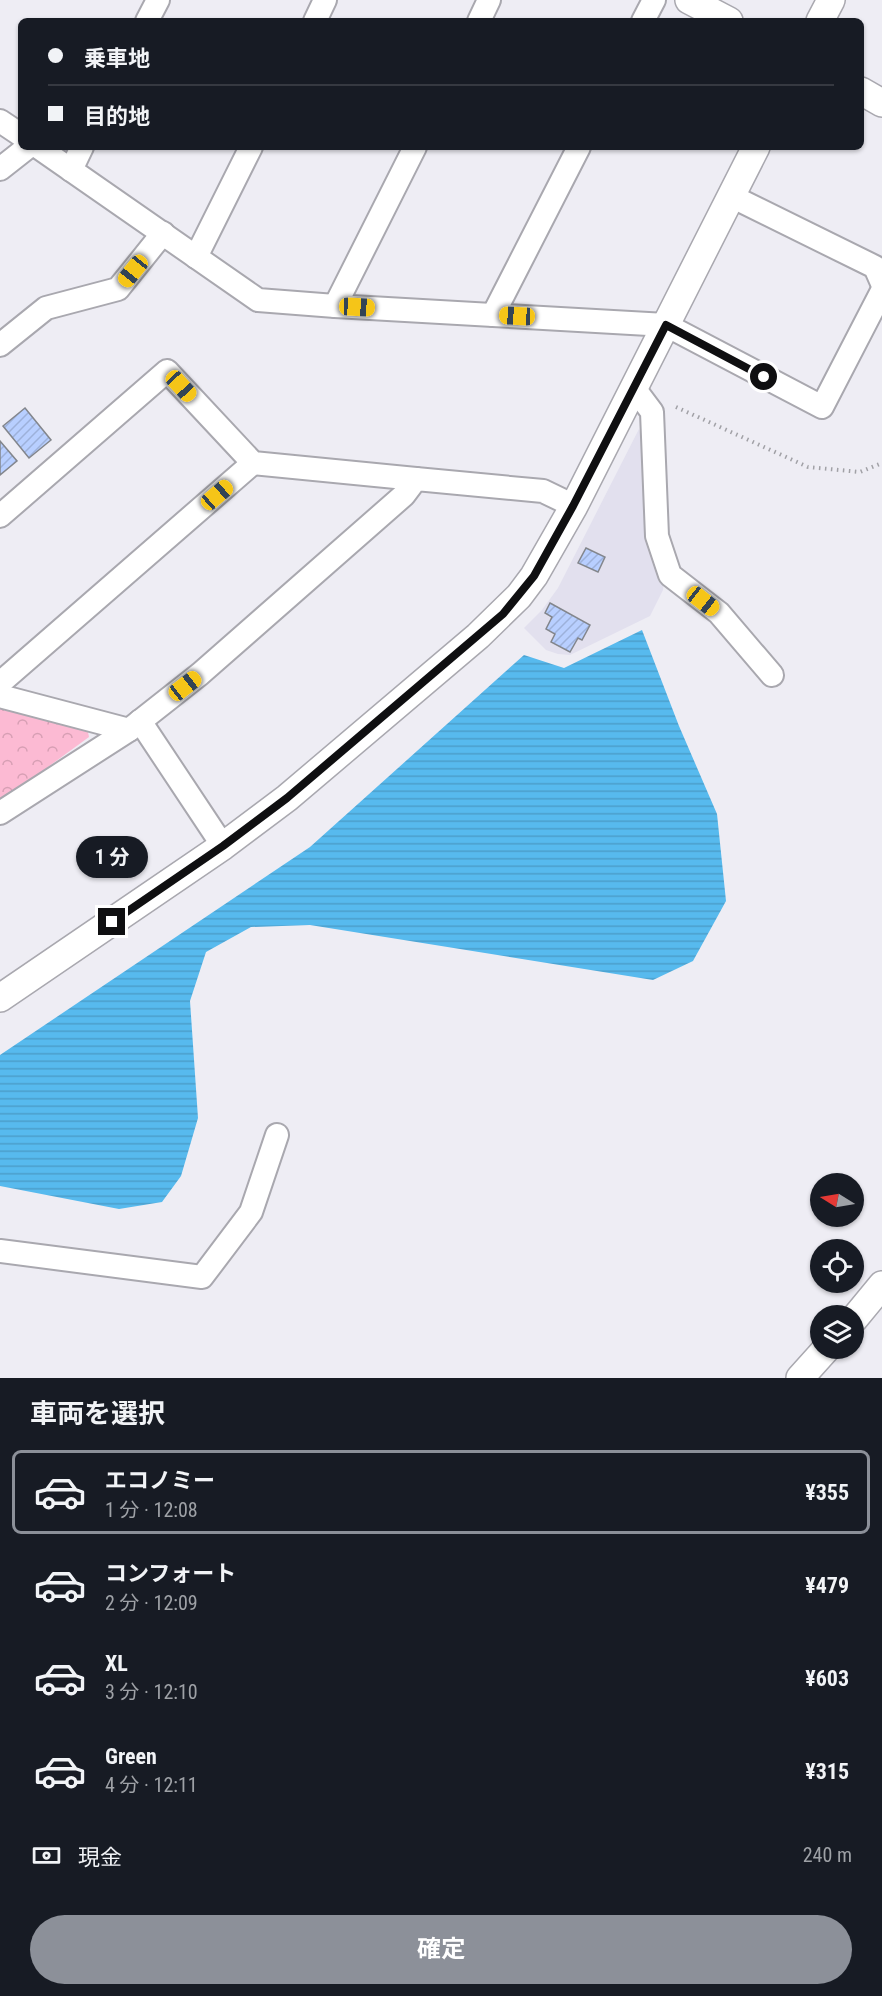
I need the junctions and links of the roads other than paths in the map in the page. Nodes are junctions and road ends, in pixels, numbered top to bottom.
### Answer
1 (158, 0) edge
2 (325, 0) edge
3 (489, 0) edge
4 (654, 0) edge
5 (689, 0) edge
6 (831, 0) edge
7 (149, 18) edge
8 (316, 18) edge
9 (480, 18) edge
10 (645, 18) edge
11 (723, 18) edge
12 (822, 18) edge
13 (864, 93) edge
14 (882, 103) edge
15 (0, 121) edge
16 (18, 133) edge
17 (24, 150) edge
18 (42, 150) edge
19 (81, 150) edge
20 (250, 150) edge
21 (413, 150) edge
22 (577, 150) edge
23 (754, 150) edge
24 (0, 169) edge
25 (71, 170) junction
26 (731, 196) junction
27 (162, 233) junction
28 (196, 257) junction
29 (882, 283) edge
30 (882, 291) edge
31 (335, 306) junction
32 (493, 315) junction
33 (666, 325) junction
34 (0, 345) edge
35 (634, 388) junction
36 (253, 463) junction
37 (416, 479) junction
38 (573, 506) junction
39 (0, 516) edge
40 (772, 675) dead end
41 (0, 683) edge
42 (0, 696) edge
43 (134, 725) junction
44 (0, 813) edge
45 (223, 846) junction
46 (0, 998) edge
47 (278, 1135) dead end
48 (0, 1251) edge
49 (882, 1285) edge
50 (864, 1307) edge
51 (817, 1359) edge
52 (800, 1378) edge

1 - 7 street
2 - 8 street
3 - 9 street
4 - 10 street
5 - 11 street
6 - 12 street
13 - 14 street
15 - 16 street
17 - 24 street
18 - 25 street
19 - 25 street
20 - 28 street
21 - 31 street
22 - 32 street
23 - 26 street
25 - 27 street
26 - 29 street
26 - 33 street
27 - 28 street
27 - 34 street
28 - 31 street
30 - 33 street
31 - 32 street
32 - 33 street
33 - 35 street
35 - 38 street
35 - 40 street
36 - 37 street
36 - 39 street
36 - 41 street
37 - 38 street
37 - 43 street
38 - 45 street
42 - 43 street
43 - 44 street
43 - 45 street
45 - 46 street
47 - 48 street
49 - 50 street
51 - 52 street

